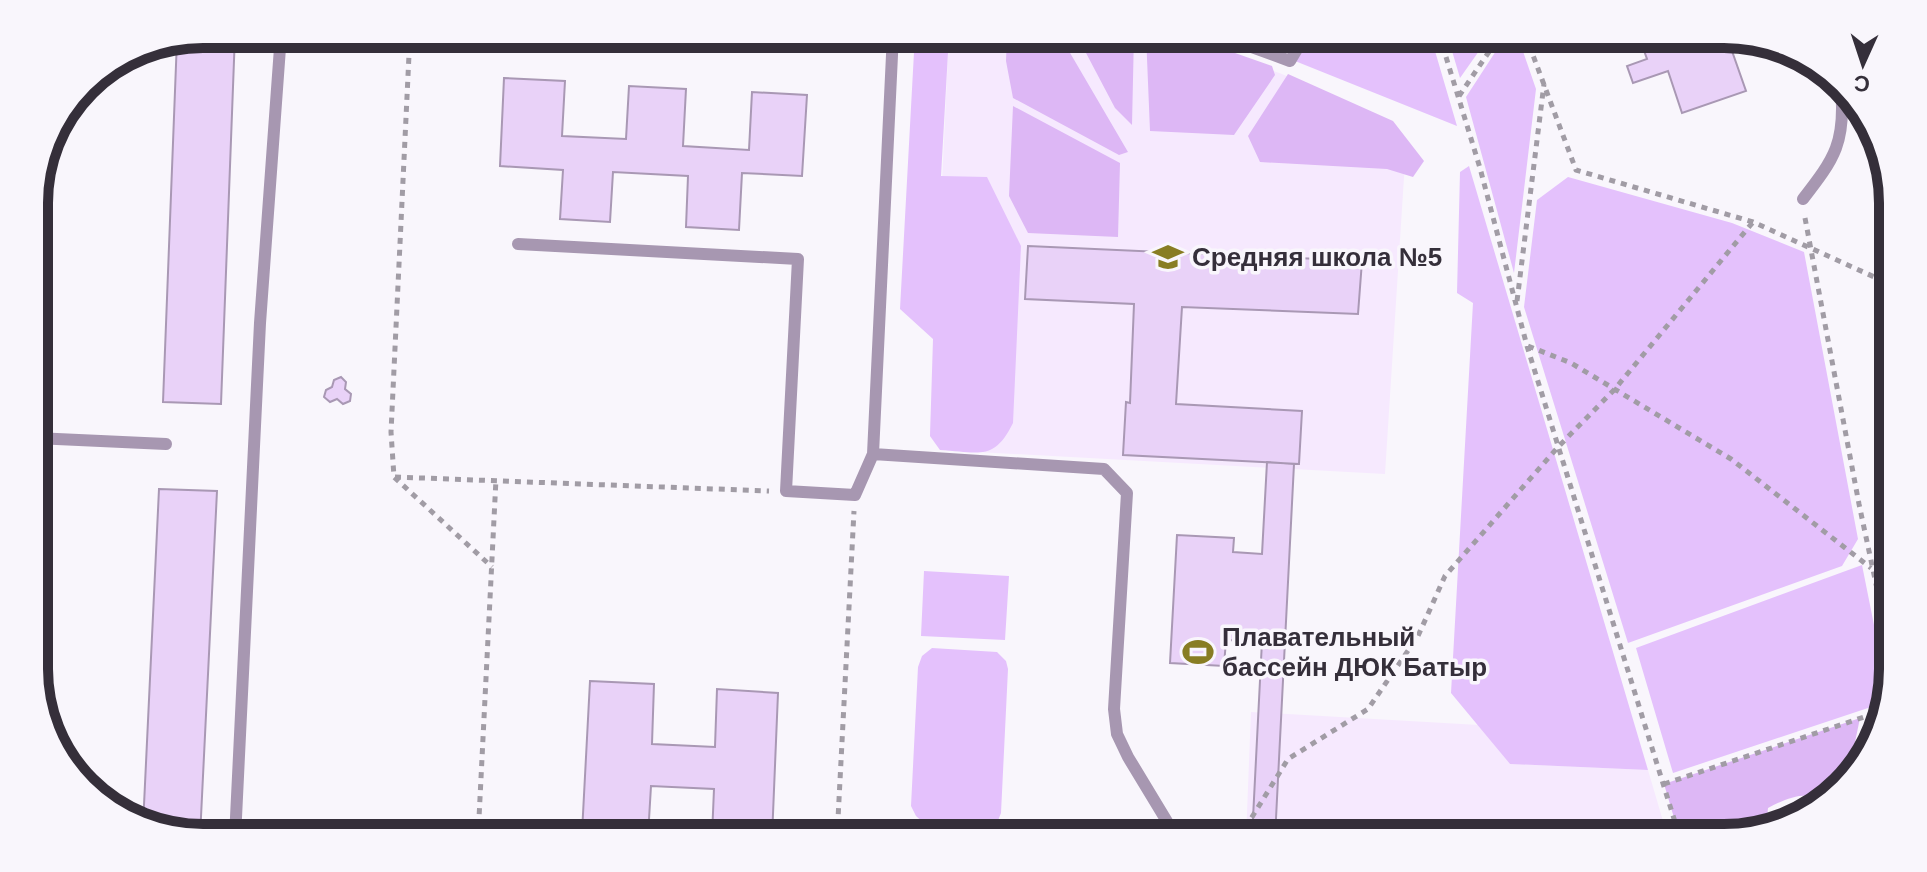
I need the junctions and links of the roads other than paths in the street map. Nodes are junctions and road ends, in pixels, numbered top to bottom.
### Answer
1 (280, 48) edge
2 (892, 48) edge
3 (1254, 48) edge
4 (1298, 48) edge
5 (1842, 104) edge
6 (1803, 199) road end
7 (518, 244) dead end
8 (48, 439) edge
9 (166, 444) dead end
10 (873, 454) junction
11 (236, 824) edge
12 (1169, 824) edge

1 - 11 lane
2 - 10 lane
3 - 4 lane
5 - 6 lane
7 - 10 lane
8 - 9 lane
10 - 12 lane

